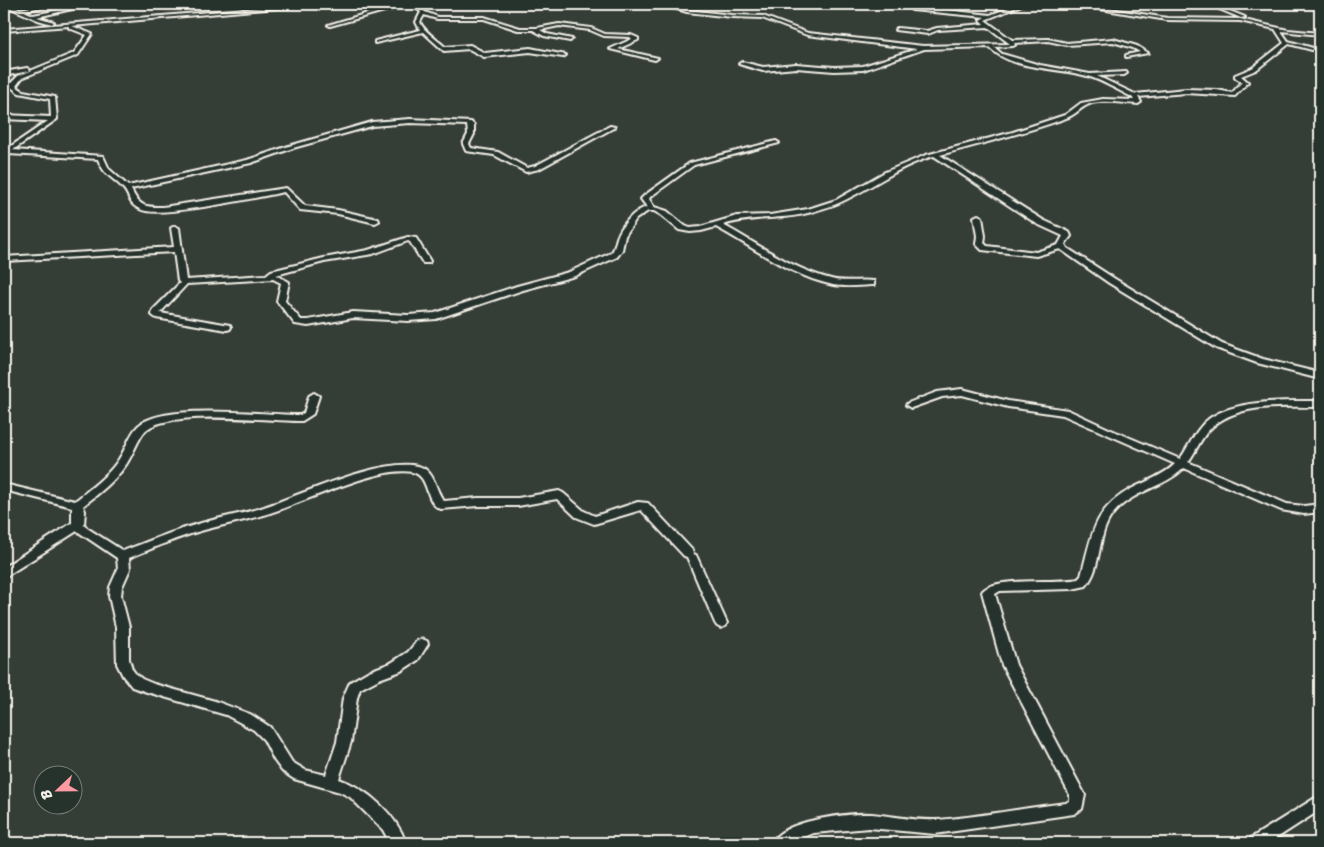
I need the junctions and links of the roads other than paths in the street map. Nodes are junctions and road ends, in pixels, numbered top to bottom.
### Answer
1 (4, 4) edge
2 (27, 4) edge
3 (53, 4) edge
4 (321, 4) edge
5 (415, 4) edge
6 (665, 4) edge
7 (1022, 4) edge
8 (1072, 4) edge
9 (1209, 4) edge
10 (14, 7) junction
11 (70, 9) dead end
12 (912, 9) dead end
13 (22, 10) junction
14 (423, 13) junction
15 (34, 16) junction
16 (989, 16) junction
17 (1244, 20) junction
18 (63, 24) junction
19 (989, 24) junction
20 (330, 26) dead end
21 (534, 29) junction
22 (897, 29) dead end
23 (1277, 29) junction
24 (4, 30) edge
25 (423, 31) junction
26 (1320, 34) edge
27 (570, 40) dead end
28 (377, 42) dead end
29 (1011, 42) junction
30 (1287, 42) junction
31 (991, 47) junction
32 (923, 48) junction
33 (1320, 51) edge
34 (563, 55) dead end
35 (1128, 56) dead end
36 (655, 58) dead end
37 (742, 64) dead end
38 (41, 68) junction
39 (1124, 72) dead end
40 (4, 74) edge
41 (1090, 75) junction
42 (1134, 96) junction
43 (4, 117) edge
44 (54, 119) junction
45 (612, 127) dead end
46 (776, 143) dead end
47 (5, 154) edge
48 (935, 154) junction
49 (127, 188) junction
50 (651, 208) junction
51 (978, 217) dead end
52 (375, 221) dead end
53 (716, 224) junction
54 (175, 228) dead end
55 (1061, 246) junction
56 (179, 249) junction
57 (4, 259) edge
58 (426, 261) dead end
59 (269, 276) junction
60 (185, 282) junction
61 (871, 283) dead end
62 (227, 327) dead end
63 (1320, 376) edge
64 (314, 396) dead end
65 (1320, 404) edge
66 (911, 405) dead end
67 (1183, 463) junction
68 (4, 487) edge
69 (77, 505) junction
70 (1320, 508) edge
71 (78, 525) junction
72 (122, 556) junction
73 (4, 572) edge
74 (721, 623) dead end
75 (422, 644) dead end
76 (330, 784) junction
77 (1320, 802) edge
78 (398, 843) edge
79 (780, 843) edge
80 (1256, 843) edge

1 - 10 street
2 - 10 street
3 - 13 street
4 - 18 street
5 - 14 street
5 - 20 street
6 - 32 street
7 - 16 street
8 - 17 street
9 - 17 street
10 - 13 street
11 - 15 street
12 - 16 street
13 - 15 street
14 - 21 street
14 - 25 street
15 - 18 street
16 - 19 street
17 - 23 street
18 - 24 street
18 - 38 street
19 - 22 street
19 - 29 street
21 - 27 street
21 - 36 street
23 - 26 street
23 - 30 street
25 - 28 street
25 - 34 street
29 - 31 street
29 - 35 street
30 - 33 street
30 - 42 street
31 - 32 street
31 - 41 street
32 - 37 street
38 - 40 street
38 - 44 street
39 - 41 street
41 - 42 street
42 - 48 street
43 - 44 street
44 - 47 street
45 - 49 street
46 - 50 street
47 - 49 street
48 - 53 street
48 - 55 street
49 - 52 street
50 - 53 street
50 - 59 street
51 - 55 street
53 - 61 street
54 - 56 street
55 - 63 street
56 - 57 street
56 - 60 street
58 - 59 street
59 - 60 street
60 - 62 street
64 - 69 street
65 - 67 street
66 - 67 street
67 - 70 street
67 - 79 street
68 - 69 street
69 - 71 street
71 - 72 street
71 - 73 street
72 - 74 street
72 - 76 street
75 - 76 street
76 - 78 street
77 - 80 street

